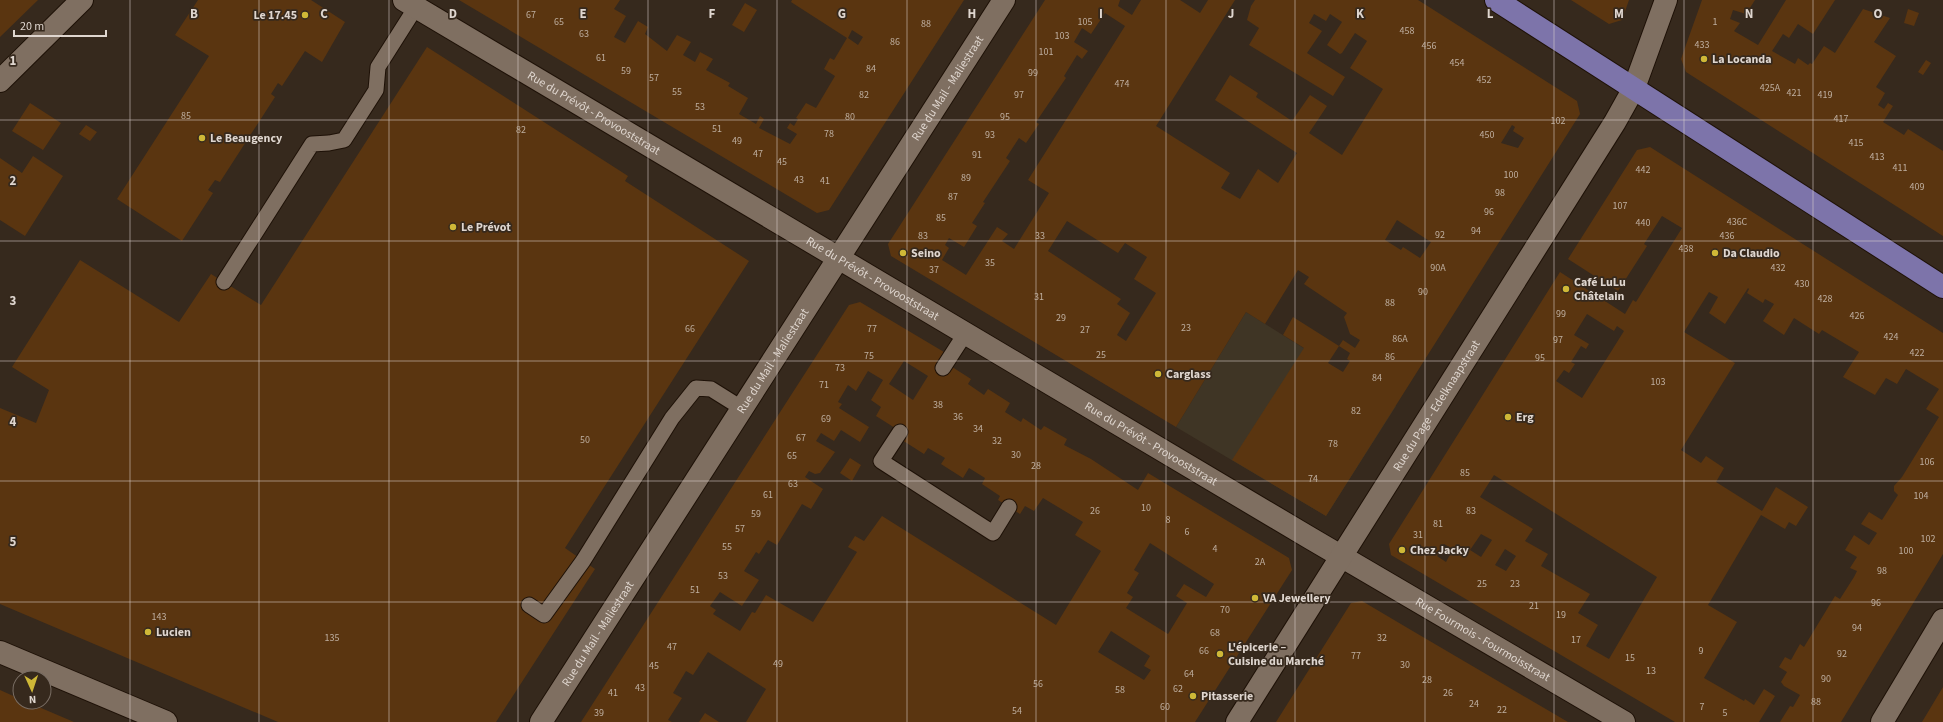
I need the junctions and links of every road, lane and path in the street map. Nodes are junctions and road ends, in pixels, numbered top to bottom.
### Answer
1 (82, 0) edge
2 (1004, 0) edge
3 (1496, 0) edge
4 (1666, 0) edge
5 (410, 4) edge
6 (0, 81) edge
7 (1634, 88) junction
8 (840, 258) junction
9 (224, 282) dead end
10 (1943, 286) edge
11 (965, 334) junction
12 (943, 368) dead end
13 (743, 409) junction
14 (900, 432) dead end
15 (1009, 507) dead end
16 (1341, 557) junction
17 (529, 605) dead end
18 (1943, 620) edge
19 (0, 652) edge
20 (166, 722) edge
21 (542, 722) edge
22 (1237, 722) edge
23 (1624, 722) edge
24 (1882, 722) edge

1 - 6 street
2 - 8 street, Rue du Mail - Maliestraat
3 - 7 main road
4 - 7 street, Rue du Page - Edelknaapstraat
5 - 8 street, Rue du Prévôt - Provooststraat
5 - 9 lane
7 - 10 main road
7 - 16 street, Rue du Page - Edelknaapstraat
8 - 11 street, Rue du Prévôt - Provooststraat
8 - 13 street, Rue du Mail - Maliestraat
11 - 12 lane
11 - 16 street, Rue du Prévôt - Provooststraat
13 - 17 lane
13 - 21 street, Rue du Mail - Maliestraat
14 - 15 lane
16 - 22 street, Rue du Page - Edelknaapstraat
16 - 23 street, Rue Fourmois - Fourmoisstraat
18 - 24 street
19 - 20 street

